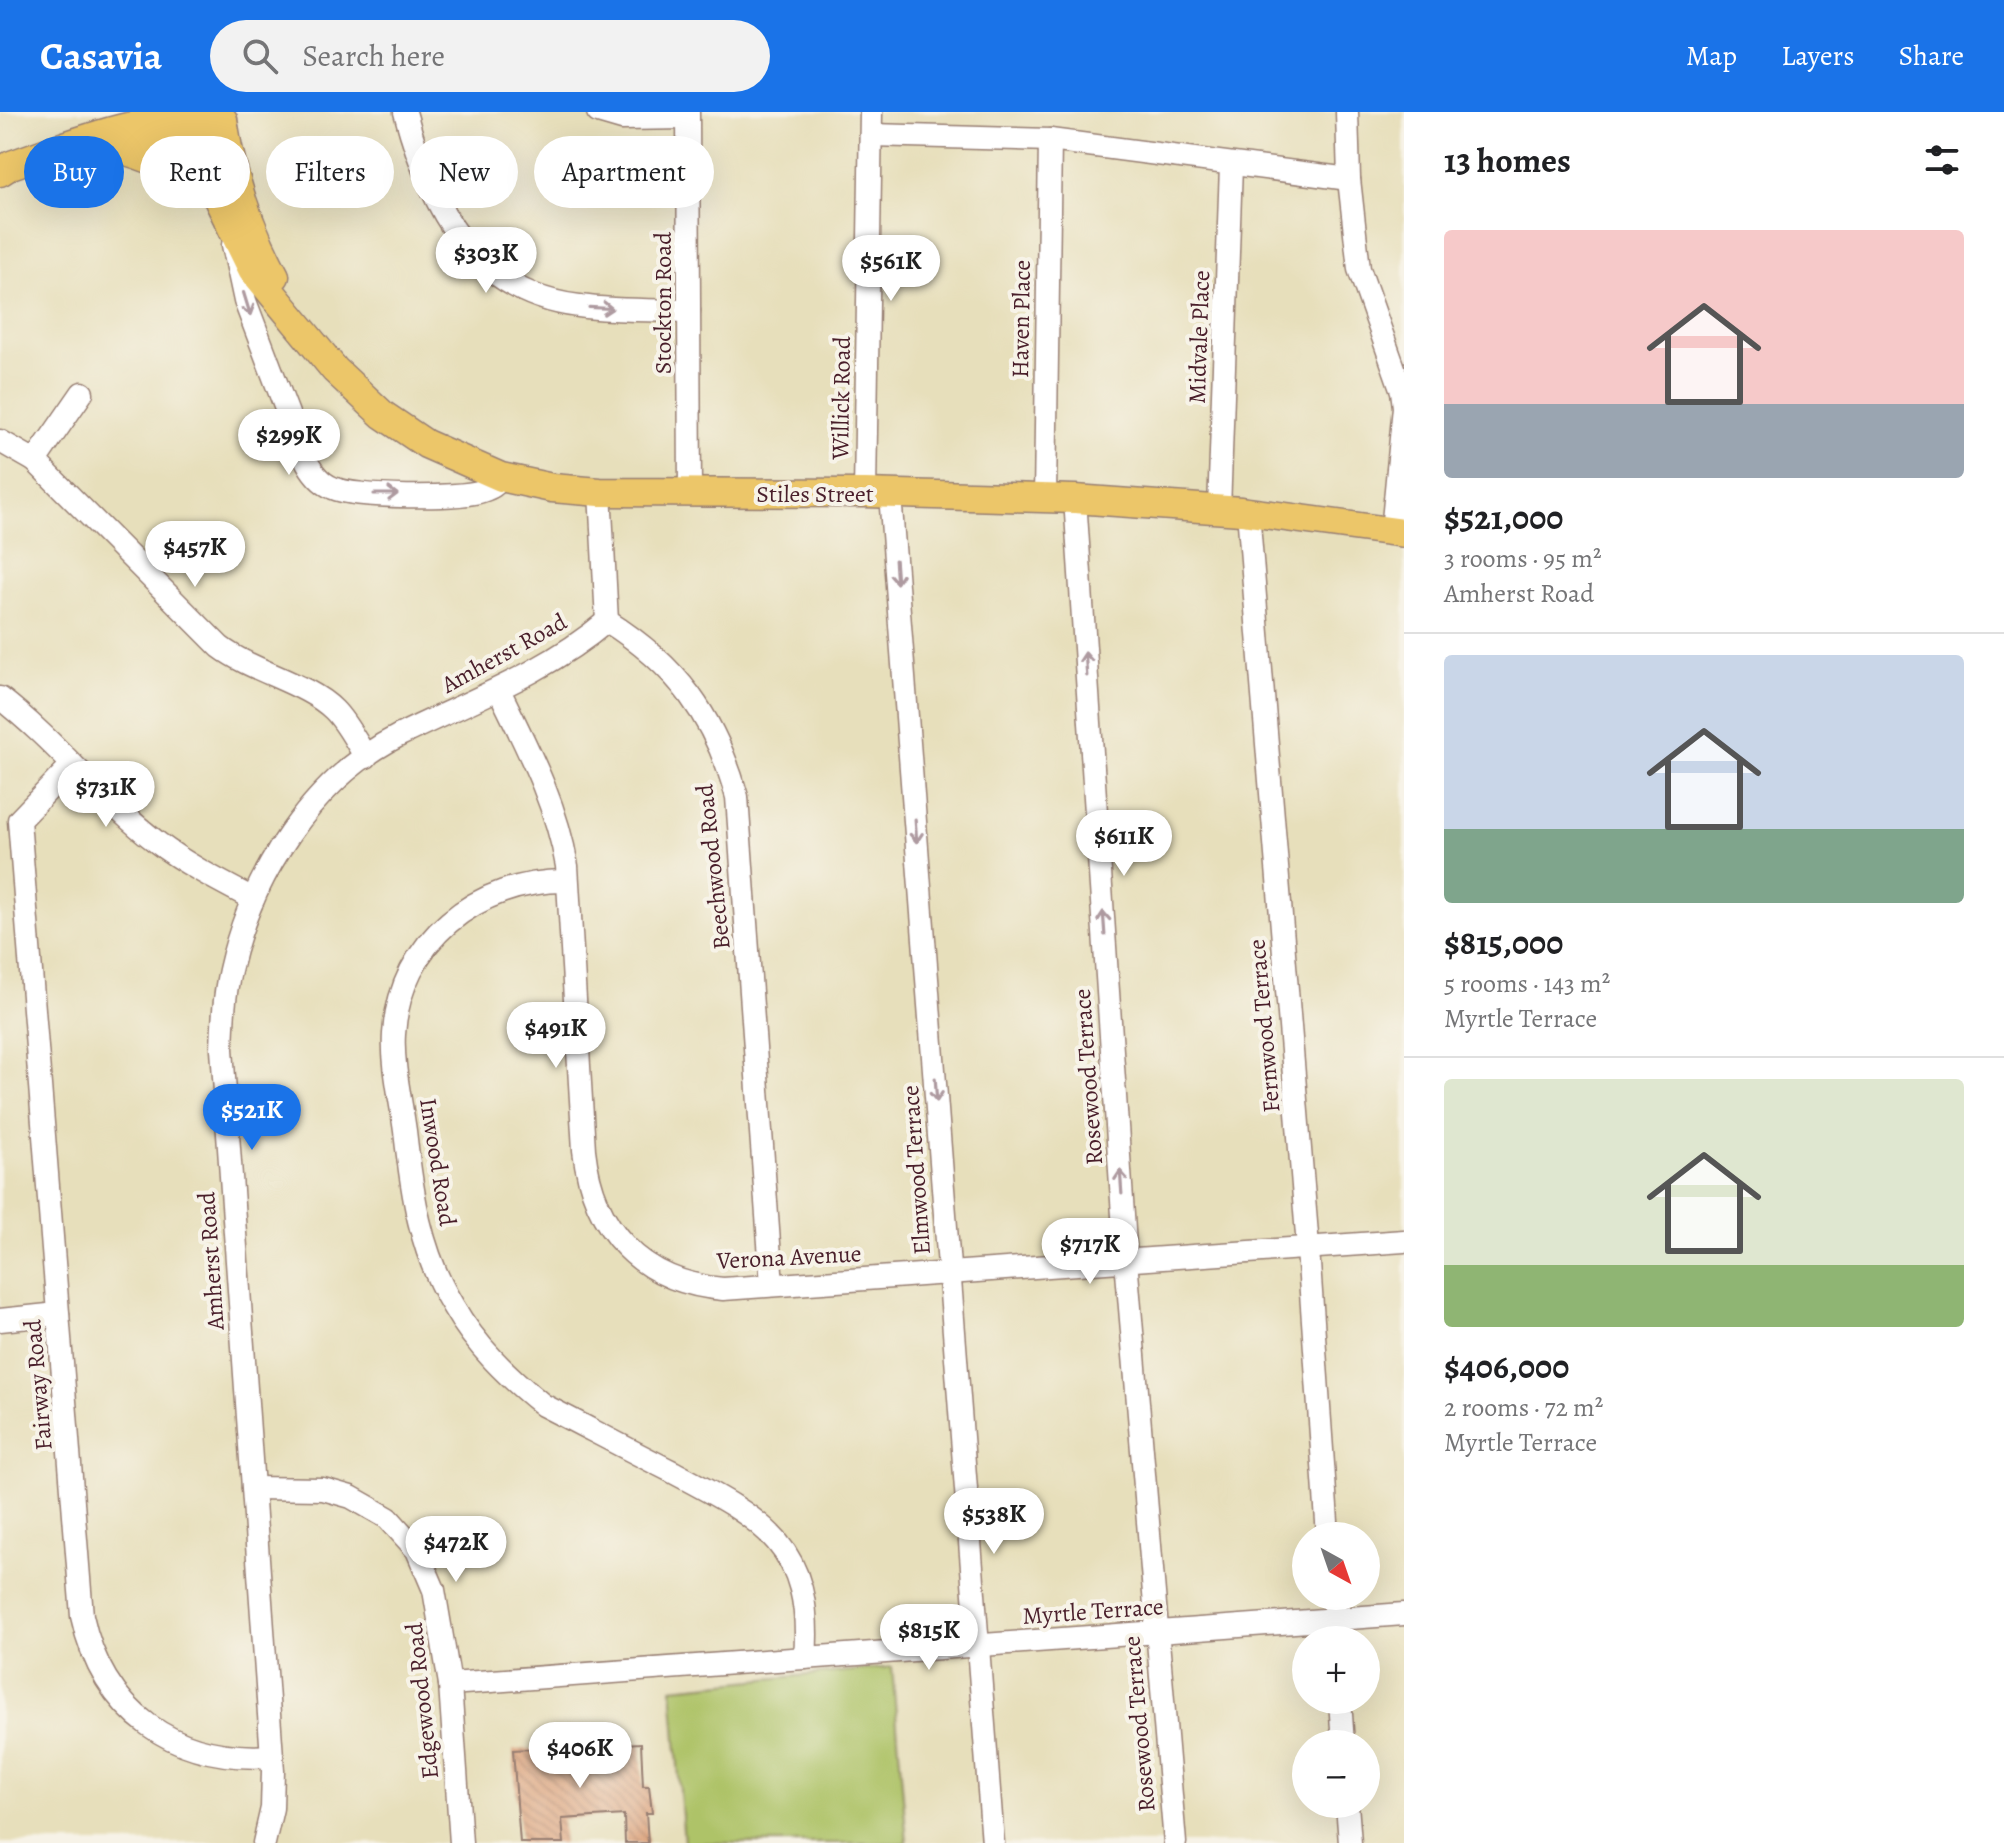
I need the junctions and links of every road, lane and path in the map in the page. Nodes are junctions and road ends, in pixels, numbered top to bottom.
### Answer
1 (405, 112) edge
2 (598, 112) edge
3 (871, 112) edge
4 (1347, 112) edge
5 (688, 115) edge
6 (207, 119) edge
7 (128, 129) edge
8 (871, 135) junction
9 (1050, 140) junction
10 (1231, 166) junction
11 (0, 172) edge
12 (1349, 179) junction
13 (222, 208) edge
14 (230, 228) junction
15 (287, 310) junction
16 (689, 311) junction
17 (82, 393) dead end
18 (0, 441) edge
19 (35, 461) junction
20 (501, 477) junction
21 (600, 492) junction
22 (690, 494) junction
23 (877, 494) junction
24 (1045, 498) junction
25 (1075, 499) junction
26 (1219, 510) junction
27 (1248, 511) junction
28 (1398, 532) edge
29 (607, 621) junction
30 (499, 690) junction
31 (0, 698) edge
32 (366, 757) junction
33 (72, 765) junction
34 (567, 881) junction
35 (253, 899) junction
36 (1404, 1241) edge
37 (1308, 1247) junction
38 (1126, 1260) junction
39 (949, 1272) junction
40 (772, 1285) junction
41 (58, 1314) junction
42 (0, 1320) edge
43 (253, 1488) junction
44 (1327, 1522) edge
45 (1404, 1614) edge
46 (1349, 1626) edge
47 (1292, 1630) edge
48 (1157, 1632) junction
49 (978, 1645) junction
50 (805, 1658) junction
51 (450, 1684) junction
52 (272, 1756) junction
53 (1348, 1818) edge
54 (264, 1843) edge
55 (461, 1843) edge
56 (993, 1843) edge
57 (1175, 1843) edge
58 (1350, 1843) edge

1 -> 16 street
2 - 5 street
3 - 8 street, Willick Road
4 - 12 street
5 - 16 street, Stockton Road
6 - 7 main road
6 - 15 main road, Stiles Street
7 - 11 main road
8 - 9 street
8 - 23 street, Willick Road
9 - 10 street
9 - 24 street, Haven Place
10 - 12 street
10 - 26 street, Midvale Place
12 - 28 street
13 - 14 main road, Stiles Street
14 - 15 main road, Stiles Street
14 -> 20 street
15 - 20 main road, Stiles Street
16 - 22 street, Stockton Road
17 - 19 street
18 - 19 street
19 - 32 street
20 - 21 main road, Stiles Street
21 - 22 main road, Stiles Street
21 - 29 street
22 - 23 main road, Stiles Street
23 - 24 main road, Stiles Street
23 -> 39 street, Elmwood Terrace
24 - 25 main road, Stiles Street
25 - 26 main road, Stiles Street
38 -> 25 street, Rosewood Terrace
26 - 27 main road, Stiles Street
27 - 28 main road, Stiles Street
27 - 37 street, Fernwood Terrace
29 - 30 street, Amherst Road
29 - 40 street, Beechwood Road
30 - 32 street, Amherst Road
30 - 34 street, Verona Avenue
31 - 33 street
32 - 35 street, Amherst Road
33 - 35 street
33 - 41 street, Fairway Road
34 - 40 street, Verona Avenue
34 - 50 street, Inwood Road
35 - 43 street, Amherst Road
36 - 37 street, Verona Avenue
37 - 38 street, Verona Avenue
37 - 44 street, Fernwood Terrace
38 - 39 street, Verona Avenue
38 - 48 street, Rosewood Terrace
39 - 40 street, Verona Avenue
39 - 49 street, Elmwood Terrace
41 - 42 street
41 - 52 street, Fairway Road
43 - 51 street, Edgewood Road
43 - 52 street, Amherst Road
45 - 46 street, Myrtle Terrace
47 - 48 street, Myrtle Terrace
48 - 49 street, Myrtle Terrace
48 - 57 street, Rosewood Terrace
49 - 50 street, Myrtle Terrace
49 - 56 street, Elmwood Terrace
50 - 51 street, Myrtle Terrace
51 - 55 street, Edgewood Road
52 - 54 street, Amherst Road
53 - 58 street

